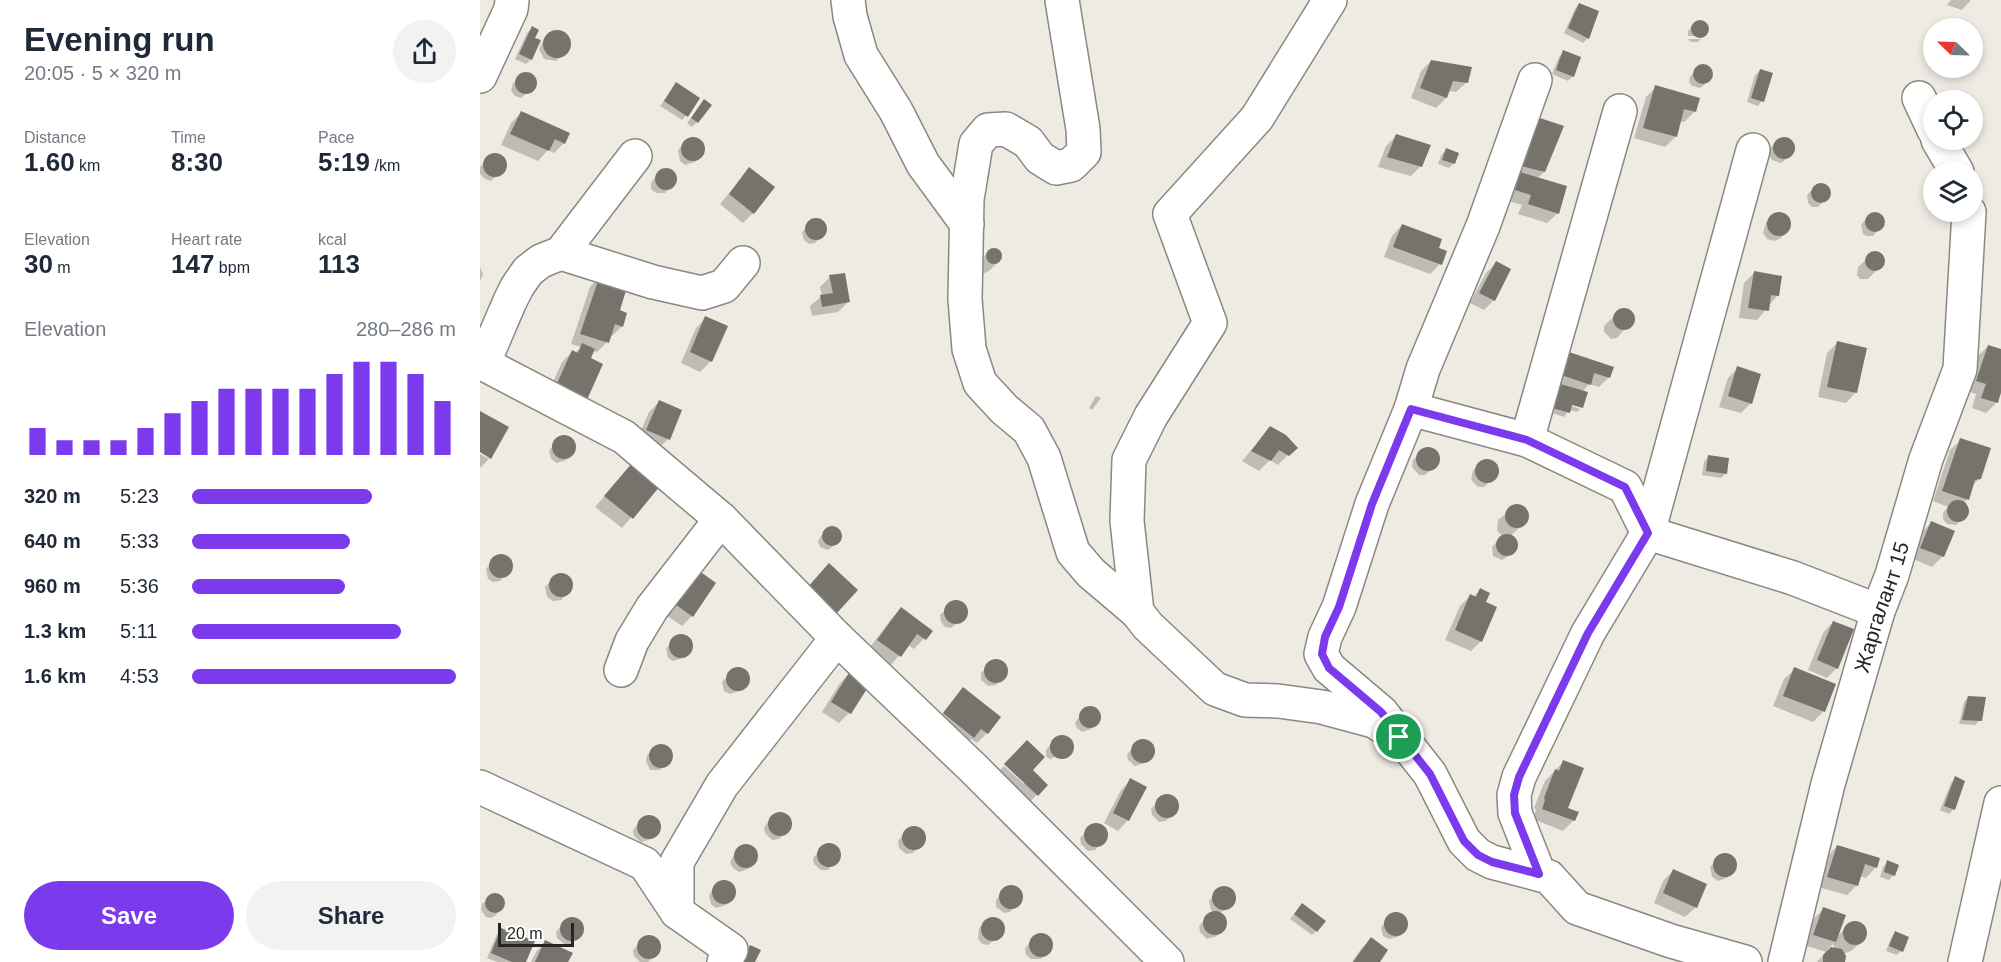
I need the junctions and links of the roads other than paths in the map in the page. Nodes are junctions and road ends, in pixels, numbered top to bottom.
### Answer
1 (512, 0) edge
2 (848, 0) edge
3 (1062, 0) edge
4 (1330, 0) edge
5 (480, 76) edge
6 (1534, 80) dead end
7 (1919, 98) dead end
8 (1923, 107) edge
9 (1620, 111) dead end
10 (1753, 150) dead end
11 (635, 156) dead end
12 (1969, 222) edge
13 (967, 224) junction
14 (561, 253) junction
15 (743, 263) dead end
16 (482, 363) edge
17 (1411, 409) junction
18 (1527, 440) junction
19 (721, 519) junction
20 (1648, 533) junction
21 (1878, 611) junction
22 (1137, 612) junction
23 (837, 638) junction
24 (621, 670) dead end
25 (1399, 737) junction
26 (480, 787) edge
27 (2001, 803) edge
28 (1539, 874) junction
29 (677, 912) junction
30 (724, 962) edge
31 (1167, 962) edge
32 (1744, 962) edge
33 (1785, 962) edge
34 (1965, 962) edge

1 - 5 street
2 - 13 street
3 - 13 street
4 - 22 street
6 - 17 street
7 - 8 street
9 - 18 street
10 - 20 street
11 - 14 street
12 - 21 street, Жаргалант 15
13 - 22 street
14 - 15 street
14 - 16 street
16 - 19 street
17 - 18 street
17 - 25 street
18 - 20 street
19 - 23 street
19 - 24 street
20 - 21 street
20 - 28 street
21 - 33 street, Жаргалант 15
22 - 25 street
23 - 29 street
23 - 31 street
25 - 28 street
26 - 29 street
27 - 34 street
28 - 32 street
29 - 30 street

